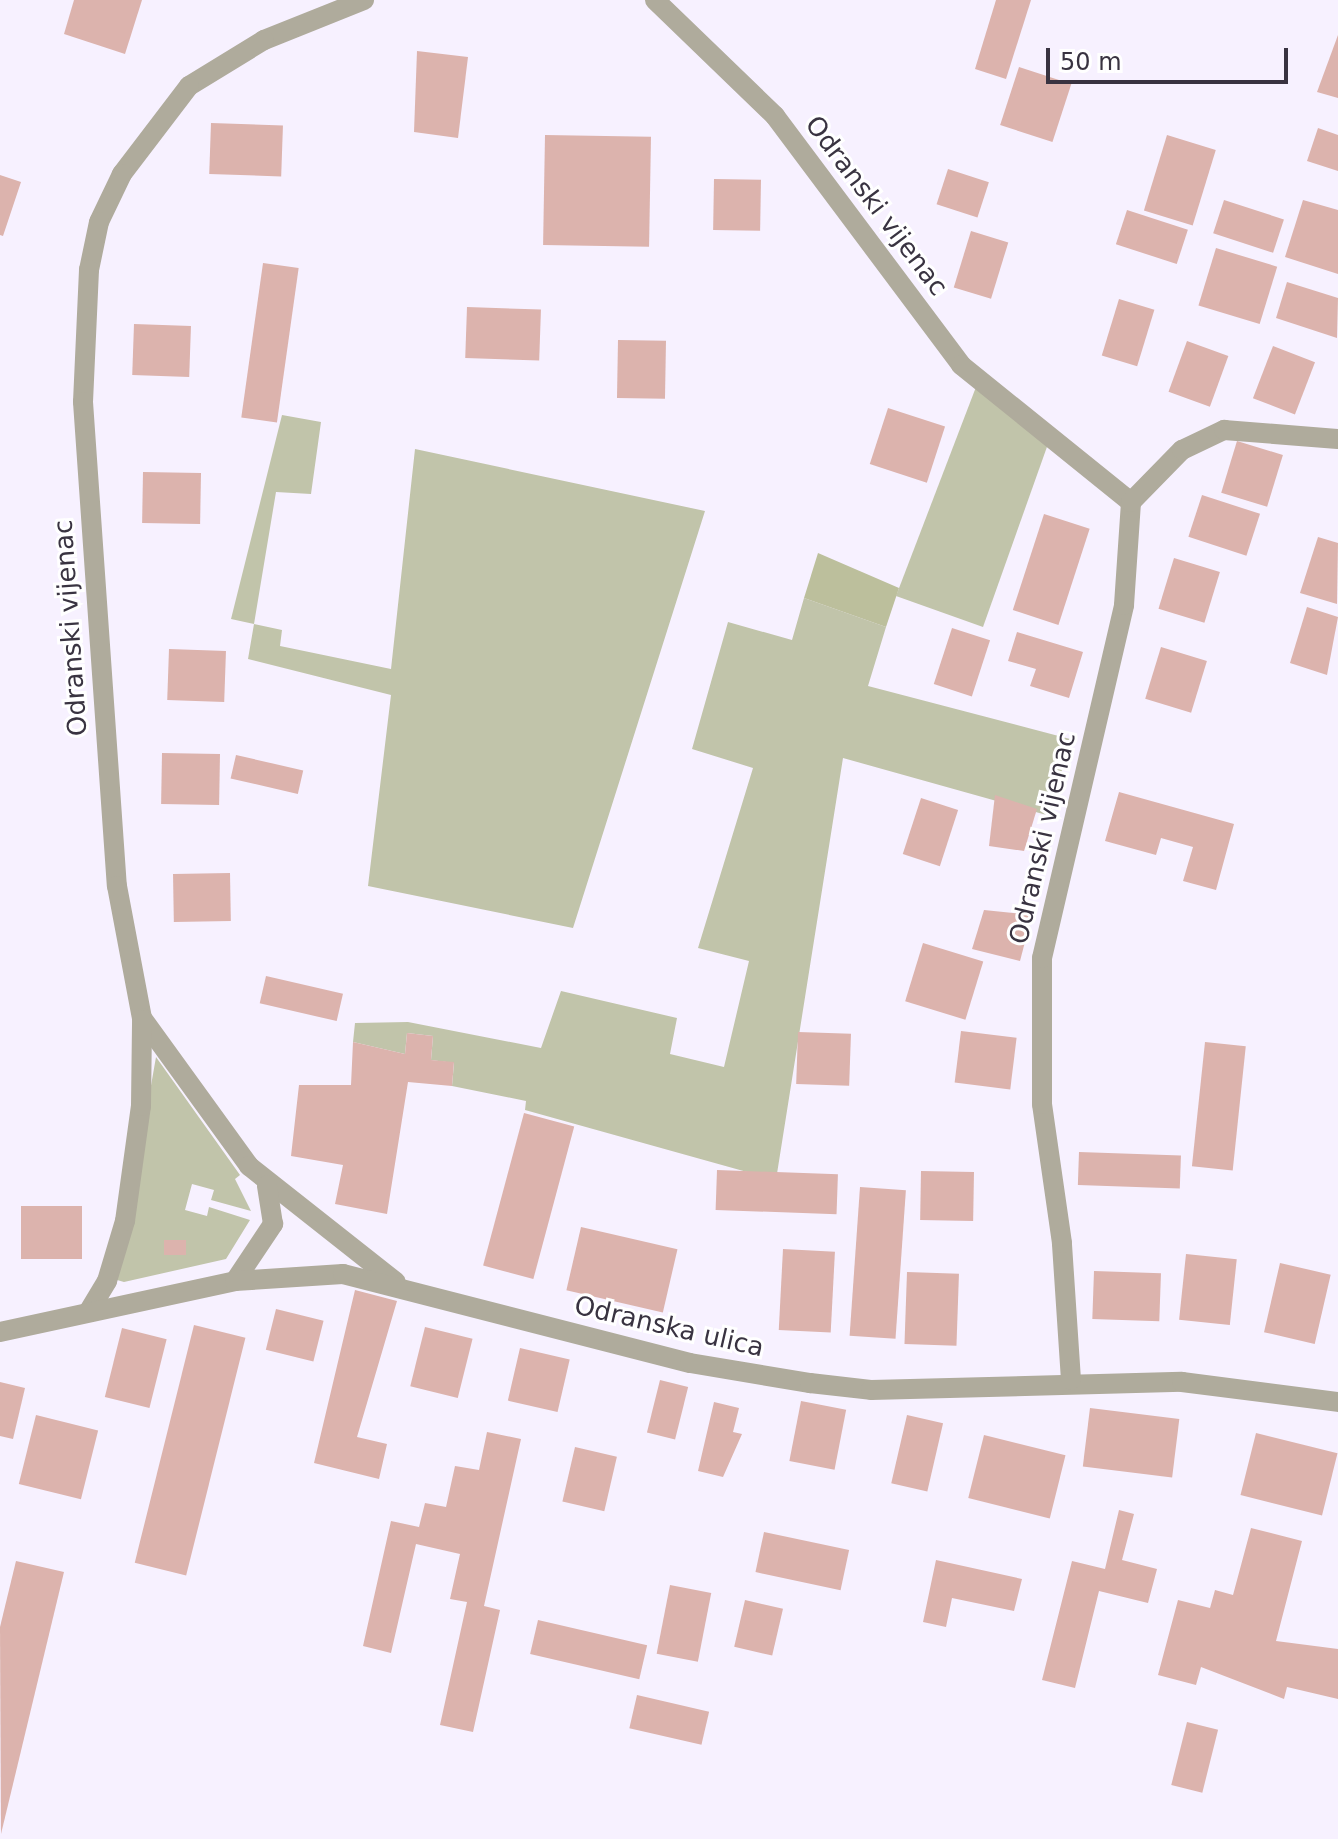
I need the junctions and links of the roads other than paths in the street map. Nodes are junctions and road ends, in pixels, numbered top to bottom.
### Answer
1 (364, 0) edge
2 (655, 0) edge
3 (1338, 439) edge
4 (1131, 502) junction
5 (142, 1018) junction
6 (267, 1185) junction
7 (235, 1281) junction
8 (396, 1282) junction
9 (89, 1311) junction
10 (0, 1332) edge
11 (1071, 1380) junction
12 (1338, 1402) edge

1 - 5 street, Odranski vijenac
2 - 4 street, Odranski vijenac
3 - 4 street
4 - 11 street, Odranski vijenac
5 - 6 street, Odranski vijenac
5 - 9 street
6 - 7 street
6 - 8 street, Odranski vijenac
7 - 8 street, Odranska ulica
7 - 9 street, Odranska ulica
8 - 11 street, Odranska ulica
9 - 10 street, Odranska ulica
11 - 12 street, Odranska ulica

